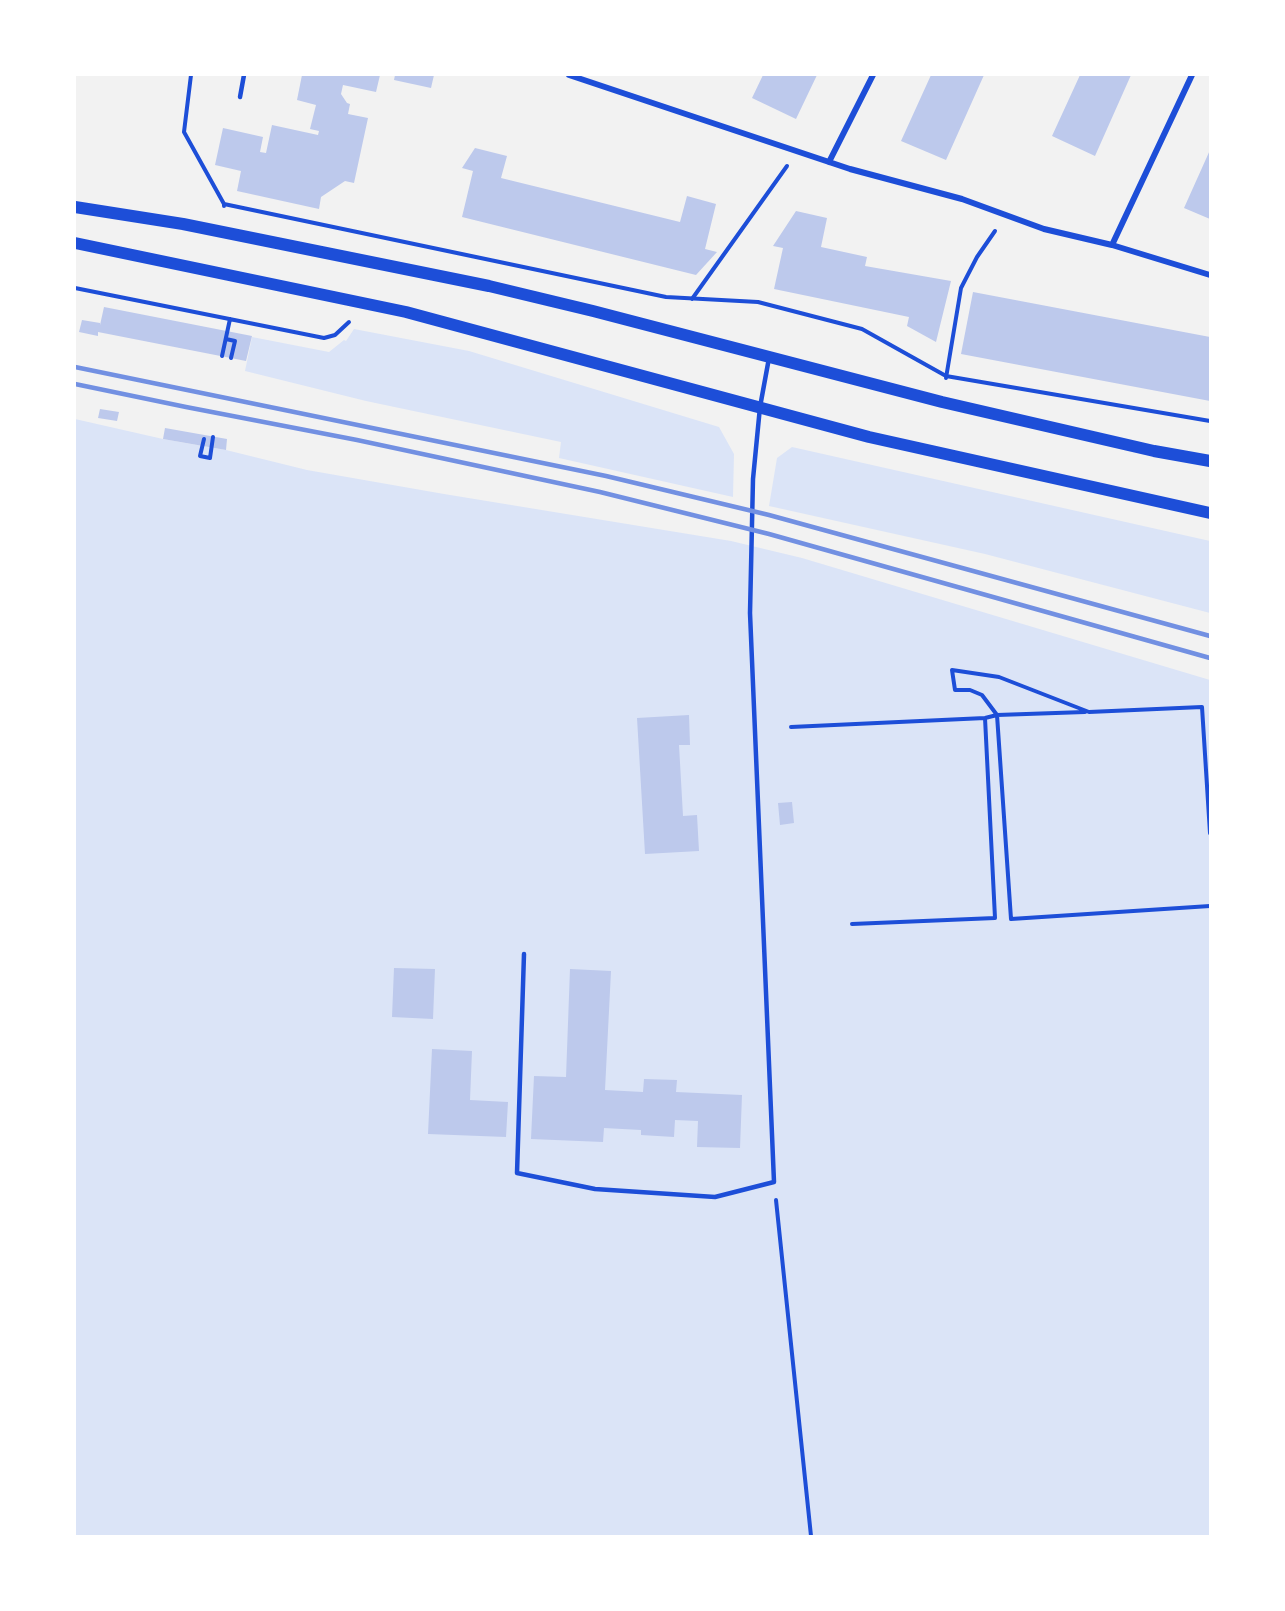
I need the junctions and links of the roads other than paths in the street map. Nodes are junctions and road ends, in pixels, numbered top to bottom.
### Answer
1 (244, 75) edge
2 (569, 75) edge
3 (873, 75) edge
4 (1192, 75) edge
5 (240, 97) dead end
6 (829, 162) junction
7 (75, 207) edge
8 (75, 243) edge
9 (1112, 245) junction
10 (1210, 275) edge
11 (769, 356) junction
12 (760, 407) junction
13 (1210, 461) edge
14 (1210, 513) edge
15 (524, 954) dead end

1 - 5 lane
2 - 6 street
3 - 6 street
4 - 9 street
6 - 9 street
7 - 11 main road
8 - 12 main road
9 - 10 street
11 - 12 lane
11 - 13 main road
12 - 14 main road
12 - 15 lane

